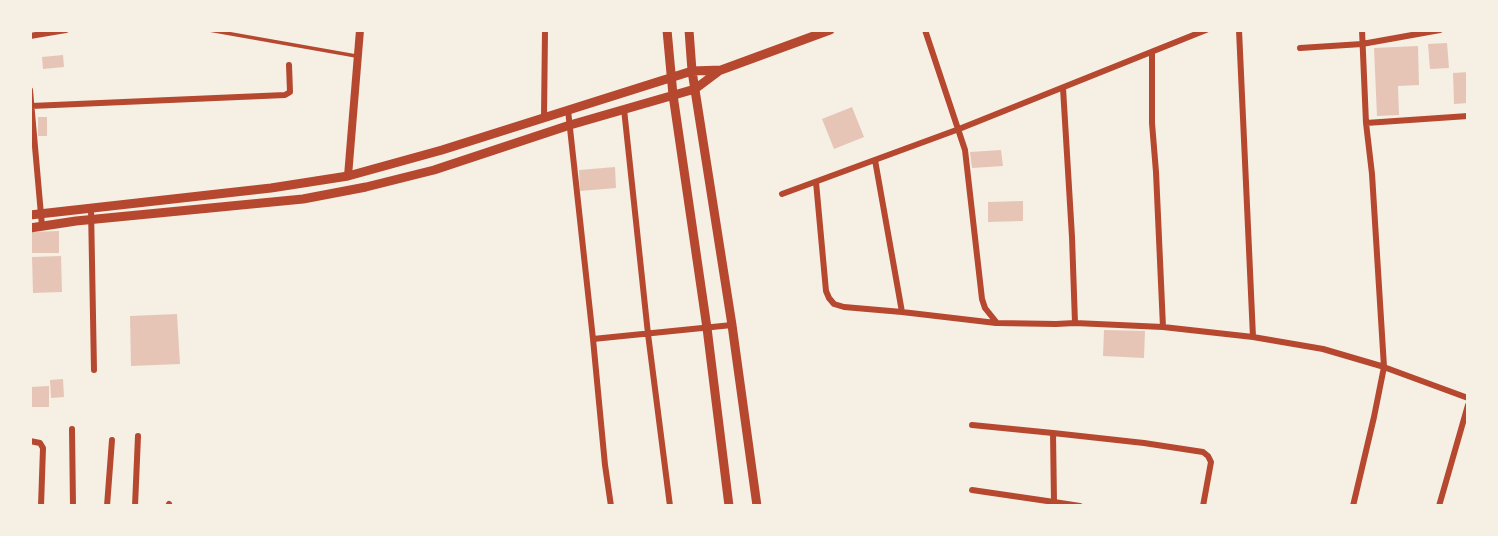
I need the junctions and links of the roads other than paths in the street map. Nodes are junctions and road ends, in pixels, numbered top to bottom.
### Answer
1 (65, 30) edge
2 (209, 30) edge
3 (360, 30) edge
4 (545, 30) edge
5 (667, 30) edge
6 (689, 30) edge
7 (830, 30) edge
8 (925, 30) edge
9 (1206, 30) edge
10 (1239, 30) edge
11 (1362, 30) edge
12 (1440, 30) edge
13 (44, 32) edge
14 (30, 36) edge
15 (1362, 44) junction
16 (1300, 48) dead end
17 (1152, 53) junction
18 (358, 56) junction
19 (289, 65) dead end
20 (720, 69) junction
21 (692, 71) junction
22 (671, 77) junction
23 (1063, 88) junction
24 (695, 89) junction
25 (30, 90) edge
26 (673, 95) junction
27 (30, 102) edge
28 (624, 109) junction
29 (568, 110) junction
30 (1468, 116) edge
31 (544, 117) junction
32 (1366, 123) junction
33 (570, 125) junction
34 (959, 129) junction
35 (875, 160) junction
36 (348, 176) junction
37 (816, 181) junction
38 (782, 194) dead end
39 (91, 208) junction
40 (35, 214) edge
41 (91, 220) junction
42 (42, 226) junction
43 (30, 228) edge
44 (902, 312) junction
45 (997, 323) junction
46 (1075, 323) junction
47 (732, 325) junction
48 (1163, 327) junction
49 (707, 328) junction
50 (648, 334) junction
51 (1253, 337) junction
52 (593, 339) junction
53 (1384, 367) junction
54 (94, 370) dead end
55 (1468, 398) edge
56 (1468, 405) edge
57 (972, 425) dead end
58 (72, 429) dead end
59 (1053, 433) junction
60 (138, 436) dead end
61 (112, 440) dead end
62 (30, 441) edge
63 (972, 489) dead end
64 (1054, 502) junction
65 (41, 506) edge
66 (73, 506) edge
67 (107, 506) edge
68 (135, 506) edge
69 (611, 506) edge
70 (670, 506) edge
71 (729, 506) edge
72 (757, 506) edge
73 (1080, 506) edge
74 (1203, 506) edge
75 (1353, 506) edge
76 (1438, 506) edge

1 - 13 street
2 - 18 lane
3 - 18 street
4 - 31 street
5 - 22 main road
6 - 21 main road
7 - 20 main road
8 - 34 street
9 - 17 street
10 - 51 street
11 - 15 street
12 - 15 street
13 - 14 street
15 - 16 street
15 - 32 street
17 - 23 street
17 - 48 street
18 - 36 street
19 - 27 street
20 - 21 main road
20 - 24 main road
21 - 22 main road
21 - 24 main road
22 - 26 main road
22 - 29 main road
23 - 34 street
23 - 46 street
24 - 26 main road
24 - 47 main road
25 - 27 street
26 - 28 main road
26 - 49 main road
27 - 40 street
28 - 33 main road
28 - 50 street
29 - 31 main road
29 - 33 street
30 - 32 street
31 - 36 main road
32 - 53 street
33 - 41 main road
33 - 52 street
34 - 35 street
34 - 45 street
35 - 37 street
35 - 44 street
36 - 39 main road
37 - 38 street
37 - 44 street
39 - 40 main road
39 - 41 street
40 - 42 street
41 - 42 main road
41 - 54 street
42 - 43 main road
44 - 45 street
45 - 46 street
46 - 48 street
47 - 49 street
47 - 72 main road
48 - 51 street
49 - 50 street
49 - 71 main road
50 - 52 street
50 - 70 street
51 - 53 street
52 - 69 street
53 - 55 street
53 - 75 street
56 - 76 street
57 - 59 street
58 - 66 street
59 - 64 street
59 - 74 street
60 - 68 street
61 - 67 street
62 - 65 street
63 - 64 street
64 - 73 street

